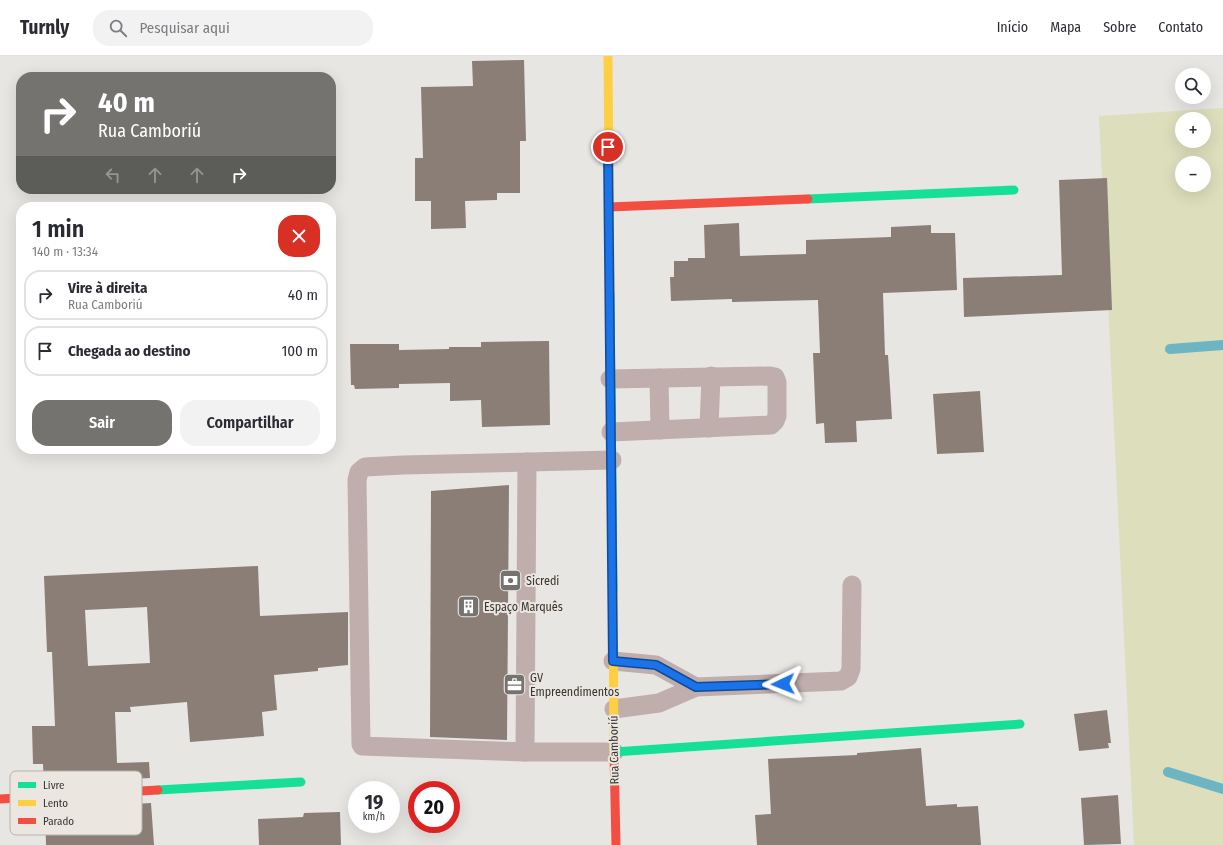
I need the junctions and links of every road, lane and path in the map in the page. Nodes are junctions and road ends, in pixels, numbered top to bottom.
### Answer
1 (608, 56) edge
2 (1014, 190) dead end
3 (609, 208) junction
4 (711, 376) junction
5 (659, 378) junction
6 (610, 379) junction
7 (709, 428) junction
8 (660, 430) junction
9 (611, 432) junction
10 (612, 460) junction
11 (527, 462) junction
12 (852, 585) dead end
13 (613, 661) junction
14 (696, 687) junction
15 (614, 709) junction
16 (1020, 724) dead end
17 (524, 752) junction
18 (614, 752) junction
19 (301, 782) dead end
20 (142, 791) edge
21 (10, 798) edge
22 (0, 799) edge
23 (616, 845) edge

1 - 3 street, Rua Camboriú
2 - 3 street
3 - 6 street, Rua Camboriú
4 - 5 lane
4 - 7 lane
4 - 7 lane
5 - 6 lane
5 - 8 lane
6 - 9 street, Rua Camboriú
7 - 8 lane
8 - 9 lane
9 - 10 street, Rua Camboriú
10 - 11 lane
10 - 13 street, Rua Camboriú
11 - 17 lane
11 - 17 lane
12 - 14 lane
13 - 14 lane
13 - 15 street, Rua Camboriú
14 - 15 lane
15 - 18 street, Rua Camboriú
16 - 18 street
17 - 18 lane
18 - 23 street, Rua Camboriú
19 - 20 street
21 - 22 street

